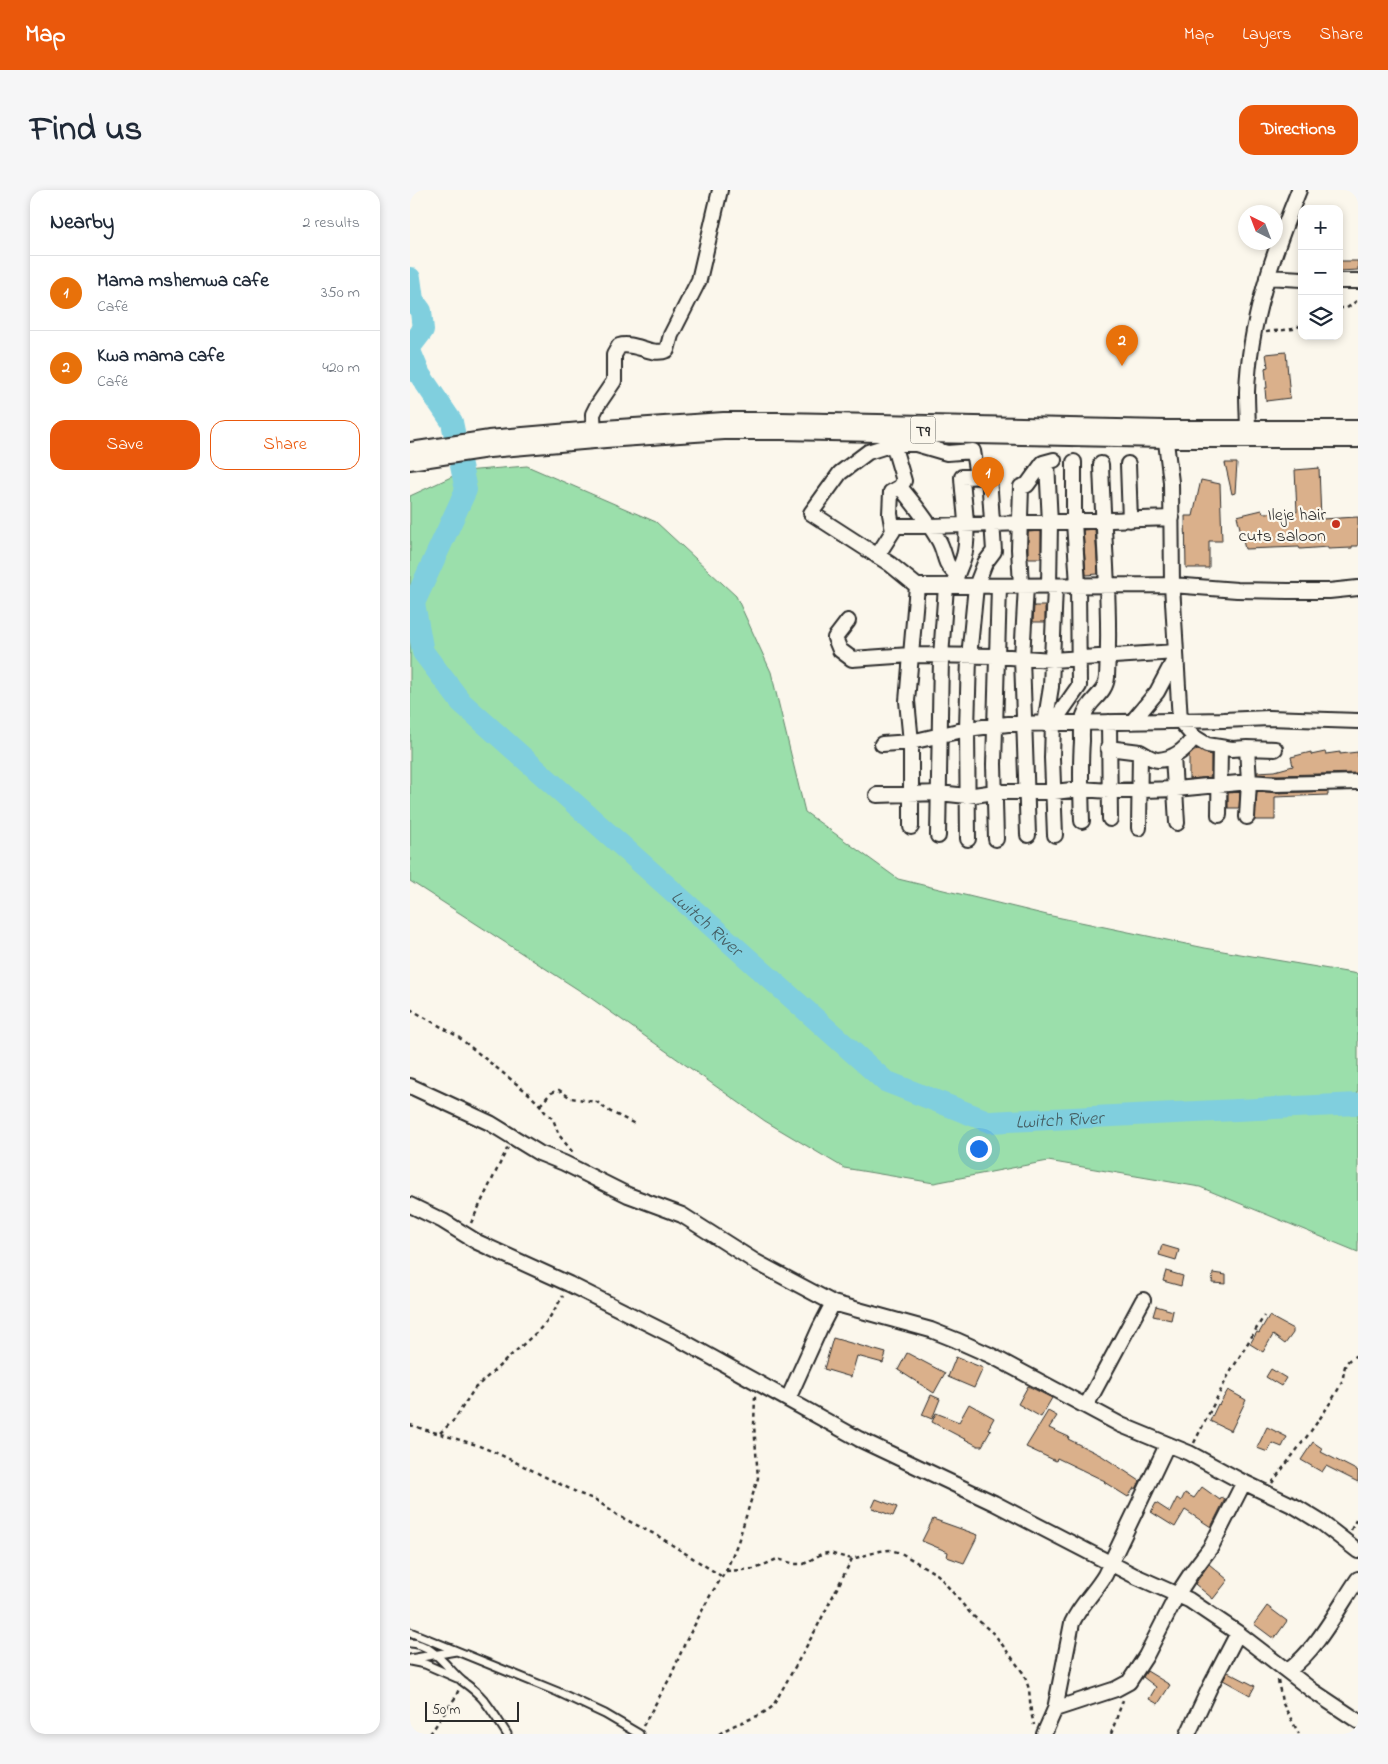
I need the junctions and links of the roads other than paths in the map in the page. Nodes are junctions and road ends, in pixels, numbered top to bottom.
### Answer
1 (720, 190) edge
2 (1299, 190) edge
3 (1267, 277) junction
4 (1298, 279) edge
5 (1343, 281) edge
6 (1358, 281) edge
7 (1165, 434) junction
8 (1248, 434) junction
9 (1358, 434) edge
10 (594, 435) junction
11 (895, 436) junction
12 (418, 455) edge
13 (1074, 462) dead end
14 (1101, 464) dead end
15 (1128, 464) dead end
16 (976, 476) junction
17 (900, 487) junction
18 (1172, 518) junction
19 (1102, 520) junction
20 (1130, 520) junction
21 (1019, 522) junction
22 (1074, 522) junction
23 (993, 523) junction
24 (1050, 523) junction
25 (965, 525) junction
26 (892, 526) junction
27 (930, 526) junction
28 (877, 556) junction
29 (953, 582) junction
30 (1108, 585) junction
31 (1172, 585) junction
32 (917, 586) junction
33 (976, 586) junction
34 (1000, 586) junction
35 (1023, 586) junction
36 (1052, 586) junction
37 (1078, 586) junction
38 (1358, 588) edge
39 (848, 621) dead end
40 (1176, 654) junction
41 (910, 656) junction
42 (996, 656) junction
43 (1107, 656) junction
44 (941, 657) junction
45 (969, 657) junction
46 (1022, 658) junction
47 (1079, 658) junction
48 (1052, 660) junction
49 (1180, 721) junction
50 (1358, 721) edge
51 (1109, 722) junction
52 (1132, 722) junction
53 (1082, 723) junction
54 (1024, 724) junction
55 (1049, 724) junction
56 (996, 725) junction
57 (967, 730) junction
58 (940, 736) junction
59 (1194, 737) junction
60 (911, 742) junction
61 (882, 744) dead end
62 (1220, 747) junction
63 (1108, 748) junction
64 (1247, 748) junction
65 (1275, 749) dead end
66 (1140, 752) junction
67 (1173, 756) junction
68 (1249, 782) junction
69 (1358, 782) edge
70 (1218, 784) junction
71 (1081, 789) junction
72 (1176, 789) junction
73 (1138, 790) junction
74 (1108, 791) junction
75 (994, 792) junction
76 (1026, 792) junction
77 (1054, 792) junction
78 (939, 793) junction
79 (911, 795) junction
80 (877, 796) dead end
81 (967, 796) junction
82 (1218, 815) dead end
83 (1247, 817) dead end
84 (1110, 819) dead end
85 (1082, 821) dead end
86 (1177, 823) dead end
87 (911, 827) dead end
88 (1138, 828) dead end
89 (1028, 835) dead end
90 (1055, 835) dead end
91 (938, 836) dead end
92 (968, 839) dead end
93 (996, 839) dead end
94 (410, 1086) edge
95 (410, 1205) edge
96 (1143, 1300) dead end
97 (833, 1303) junction
98 (788, 1399) junction
99 (1086, 1406) junction
100 (1168, 1445) junction
101 (1244, 1482) junction
102 (1358, 1552) edge
103 (1111, 1564) junction
104 (1358, 1579) edge
105 (1177, 1595) junction
106 (410, 1632) edge
107 (1238, 1633) junction
108 (410, 1643) edge
109 (456, 1651) junction
110 (437, 1655) junction
111 (410, 1660) edge
112 (1288, 1671) junction
113 (460, 1679) junction
114 (1055, 1708) junction
115 (1358, 1721) edge
116 (1040, 1731) edge
117 (507, 1734) edge
118 (639, 1734) edge
119 (1188, 1734) edge

1 - 10 street
2 - 3 street
3 - 4 street
3 - 8 street
5 - 6 street
7 - 8 highway, T9
7 - 11 highway, T9
7 - 18 street
8 - 9 highway, T9
10 - 11 highway, T9
10 - 12 highway, T9
11 - 16 street
11 - 17 street
11 - 28 street
13 - 22 street
14 - 19 street
15 - 20 street
16 - 23 street
16 - 25 street
17 - 26 street
17 - 27 street
18 - 20 street
18 - 31 street
19 - 20 street
19 - 22 street
19 - 30 street
21 - 23 street
21 - 24 street
21 - 24 street
21 - 35 street
22 - 24 street
22 - 37 street
23 - 25 street
23 - 33 street
24 - 36 street
25 - 27 street
25 - 29 street
26 - 27 street
26 - 28 street
27 - 29 street
28 - 32 street
29 - 32 street
29 - 33 street
29 - 44 street
30 - 31 street
30 - 37 street
30 - 43 street
31 - 38 street
31 - 40 street
32 - 41 street
33 - 34 street
33 - 45 street
34 - 35 street
34 - 42 street
35 - 36 street
35 - 46 street
36 - 37 street
36 - 48 street
37 - 47 street
39 - 41 street
40 - 43 street
40 - 49 street
40 - 52 street
41 - 44 street
41 - 60 street
42 - 45 street
42 - 46 street
42 - 56 street
43 - 47 street
43 - 53 street
44 - 45 street
44 - 58 street
45 - 57 street
46 - 48 street
46 - 54 street
47 - 48 street
47 - 55 street
48 - 55 street
49 - 50 street
49 - 52 street
49 - 59 street
51 - 52 street
51 - 53 street
51 - 63 street
53 - 55 street
53 - 71 street
54 - 55 street
54 - 56 street
54 - 76 street
55 - 77 street
56 - 57 street
56 - 75 street
57 - 58 street
57 - 81 street
58 - 60 street
58 - 78 street
59 - 62 street
59 - 67 street
60 - 61 street
60 - 79 street
62 - 64 street
62 - 70 street
63 - 66 street
63 - 74 street
64 - 65 street
64 - 68 street
66 - 67 street
66 - 73 street
67 - 72 street
68 - 69 street
68 - 70 street
68 - 83 street
70 - 72 street
70 - 82 street
71 - 74 street
71 - 77 street
71 - 85 street
72 - 73 street
72 - 86 street
73 - 74 street
73 - 88 street
74 - 84 street
75 - 76 street
75 - 81 street
75 - 93 street
76 - 77 street
76 - 89 street
77 - 90 street
78 - 79 street
78 - 81 street
78 - 91 street
79 - 80 street
79 - 87 street
81 - 92 street
94 - 97 street
95 - 98 street
96 - 99 street
97 - 98 street
97 - 99 street
98 - 103 street
99 - 100 street
100 - 101 street
100 - 103 street
101 - 102 street
101 - 105 street
103 - 105 street
103 - 114 street
104 - 112 street
105 - 107 street
105 - 114 street
106 - 109 lane
107 - 112 street
107 - 119 street
108 - 110 lane
109 - 110 lane
109 - 118 lane
110 - 111 lane
110 - 113 lane
111 - 113 lane
112 - 115 street
113 - 117 lane
114 - 116 street

